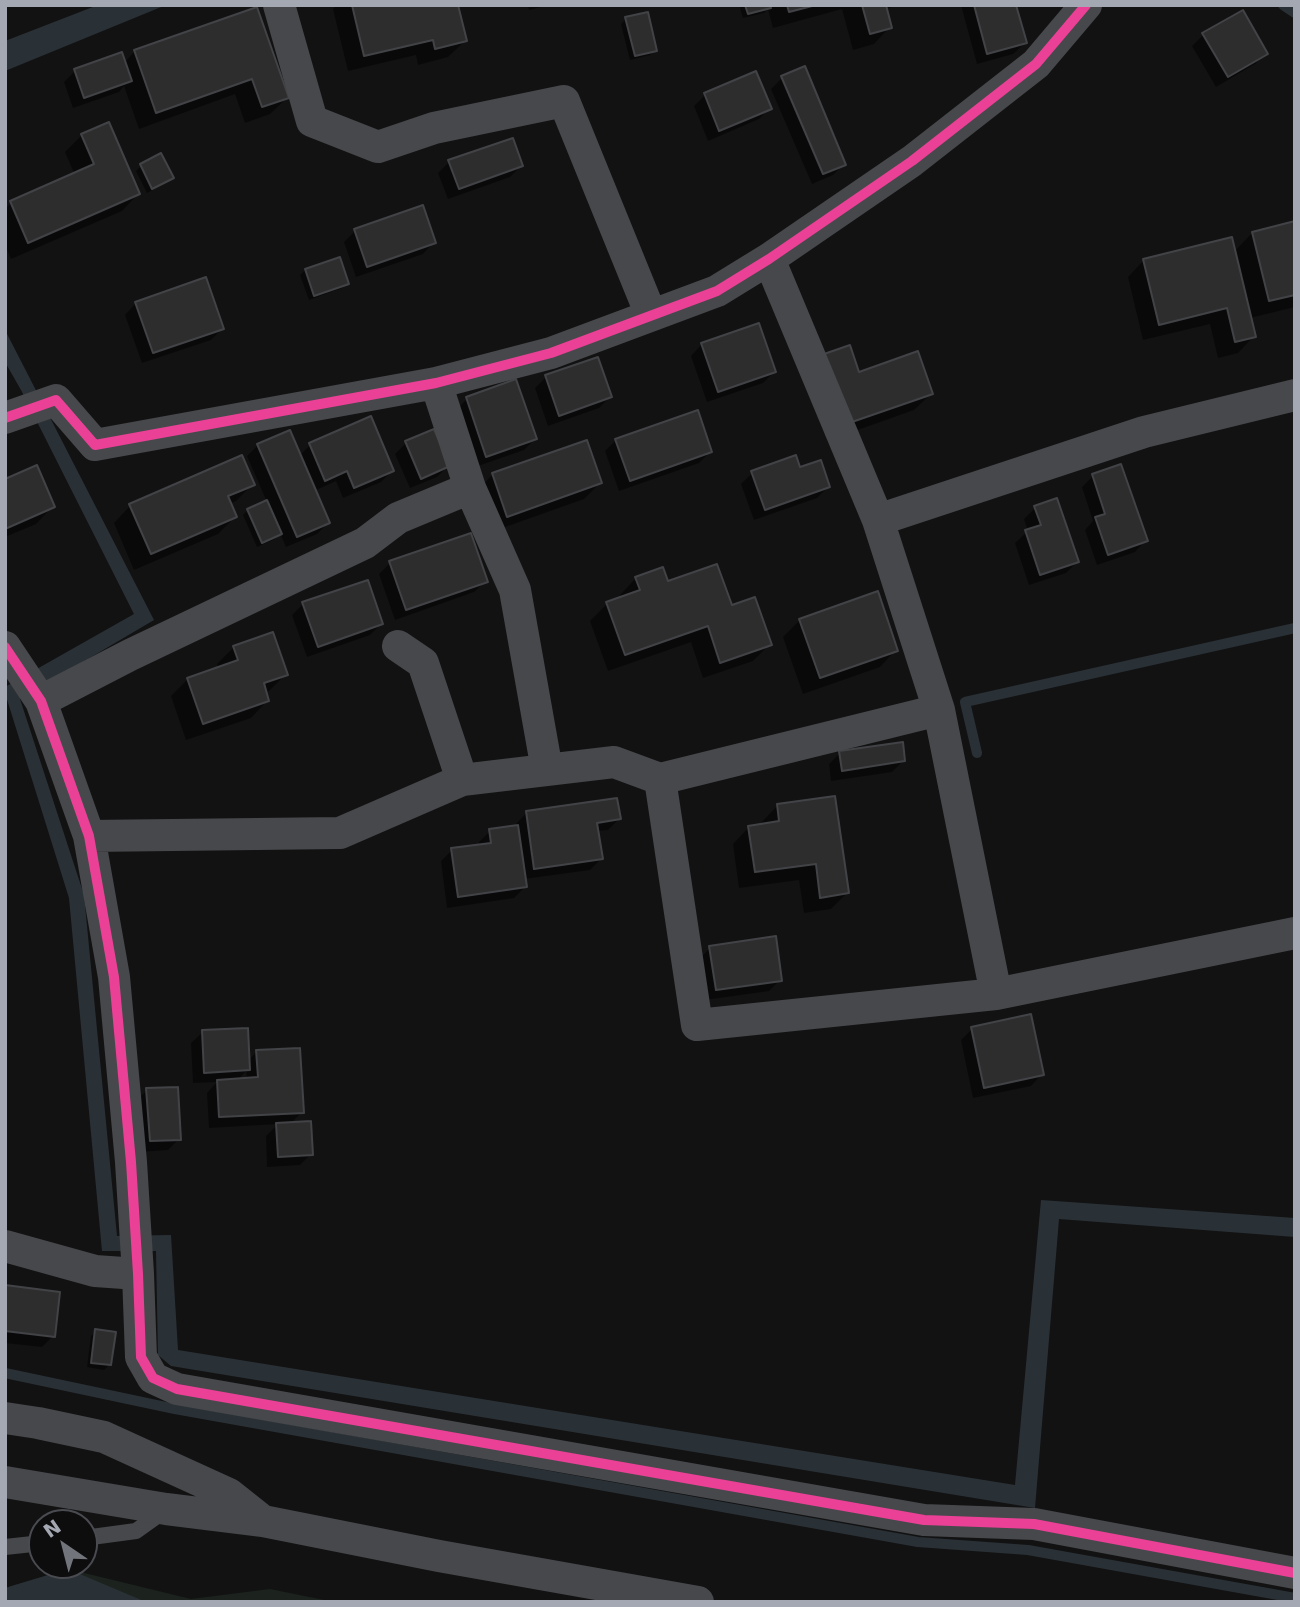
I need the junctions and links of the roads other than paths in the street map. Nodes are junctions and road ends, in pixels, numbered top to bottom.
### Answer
1 (279, 5) edge
2 (1086, 5) edge
3 (769, 259) junction
4 (651, 315) junction
5 (436, 383) junction
6 (1295, 396) edge
7 (11, 415) edge
8 (470, 488) junction
9 (878, 520) junction
10 (398, 646) dead end
11 (13, 659) edge
12 (41, 701) junction
13 (939, 710) junction
14 (547, 770) junction
15 (660, 779) junction
16 (462, 780) junction
17 (89, 836) junction
18 (1295, 933) edge
19 (996, 994) junction
20 (5, 1246) edge
21 (137, 1254) junction
22 (5, 1418) edge
23 (5, 1482) edge
24 (166, 1509) junction
25 (263, 1521) junction
26 (98, 1536) edge
27 (28, 1544) edge
28 (5, 1547) edge
29 (1295, 1573) edge
30 (698, 1602) edge

1 - 4 street
2 - 3 street
3 - 4 street
3 - 9 street
4 - 5 street
5 - 7 street
5 - 8 street
6 - 9 street
8 - 12 street
8 - 14 street
9 - 13 street
10 - 16 street
11 - 12 street
12 - 17 street
13 - 15 street
13 - 19 street
14 - 15 street
14 - 16 street
15 - 19 street
16 - 17 street
17 - 21 street
18 - 19 street
20 - 21 street
21 - 29 street
22 - 25 street
23 - 24 street
24 - 25 street
24 - 26 lane
25 - 30 street
27 - 28 lane

